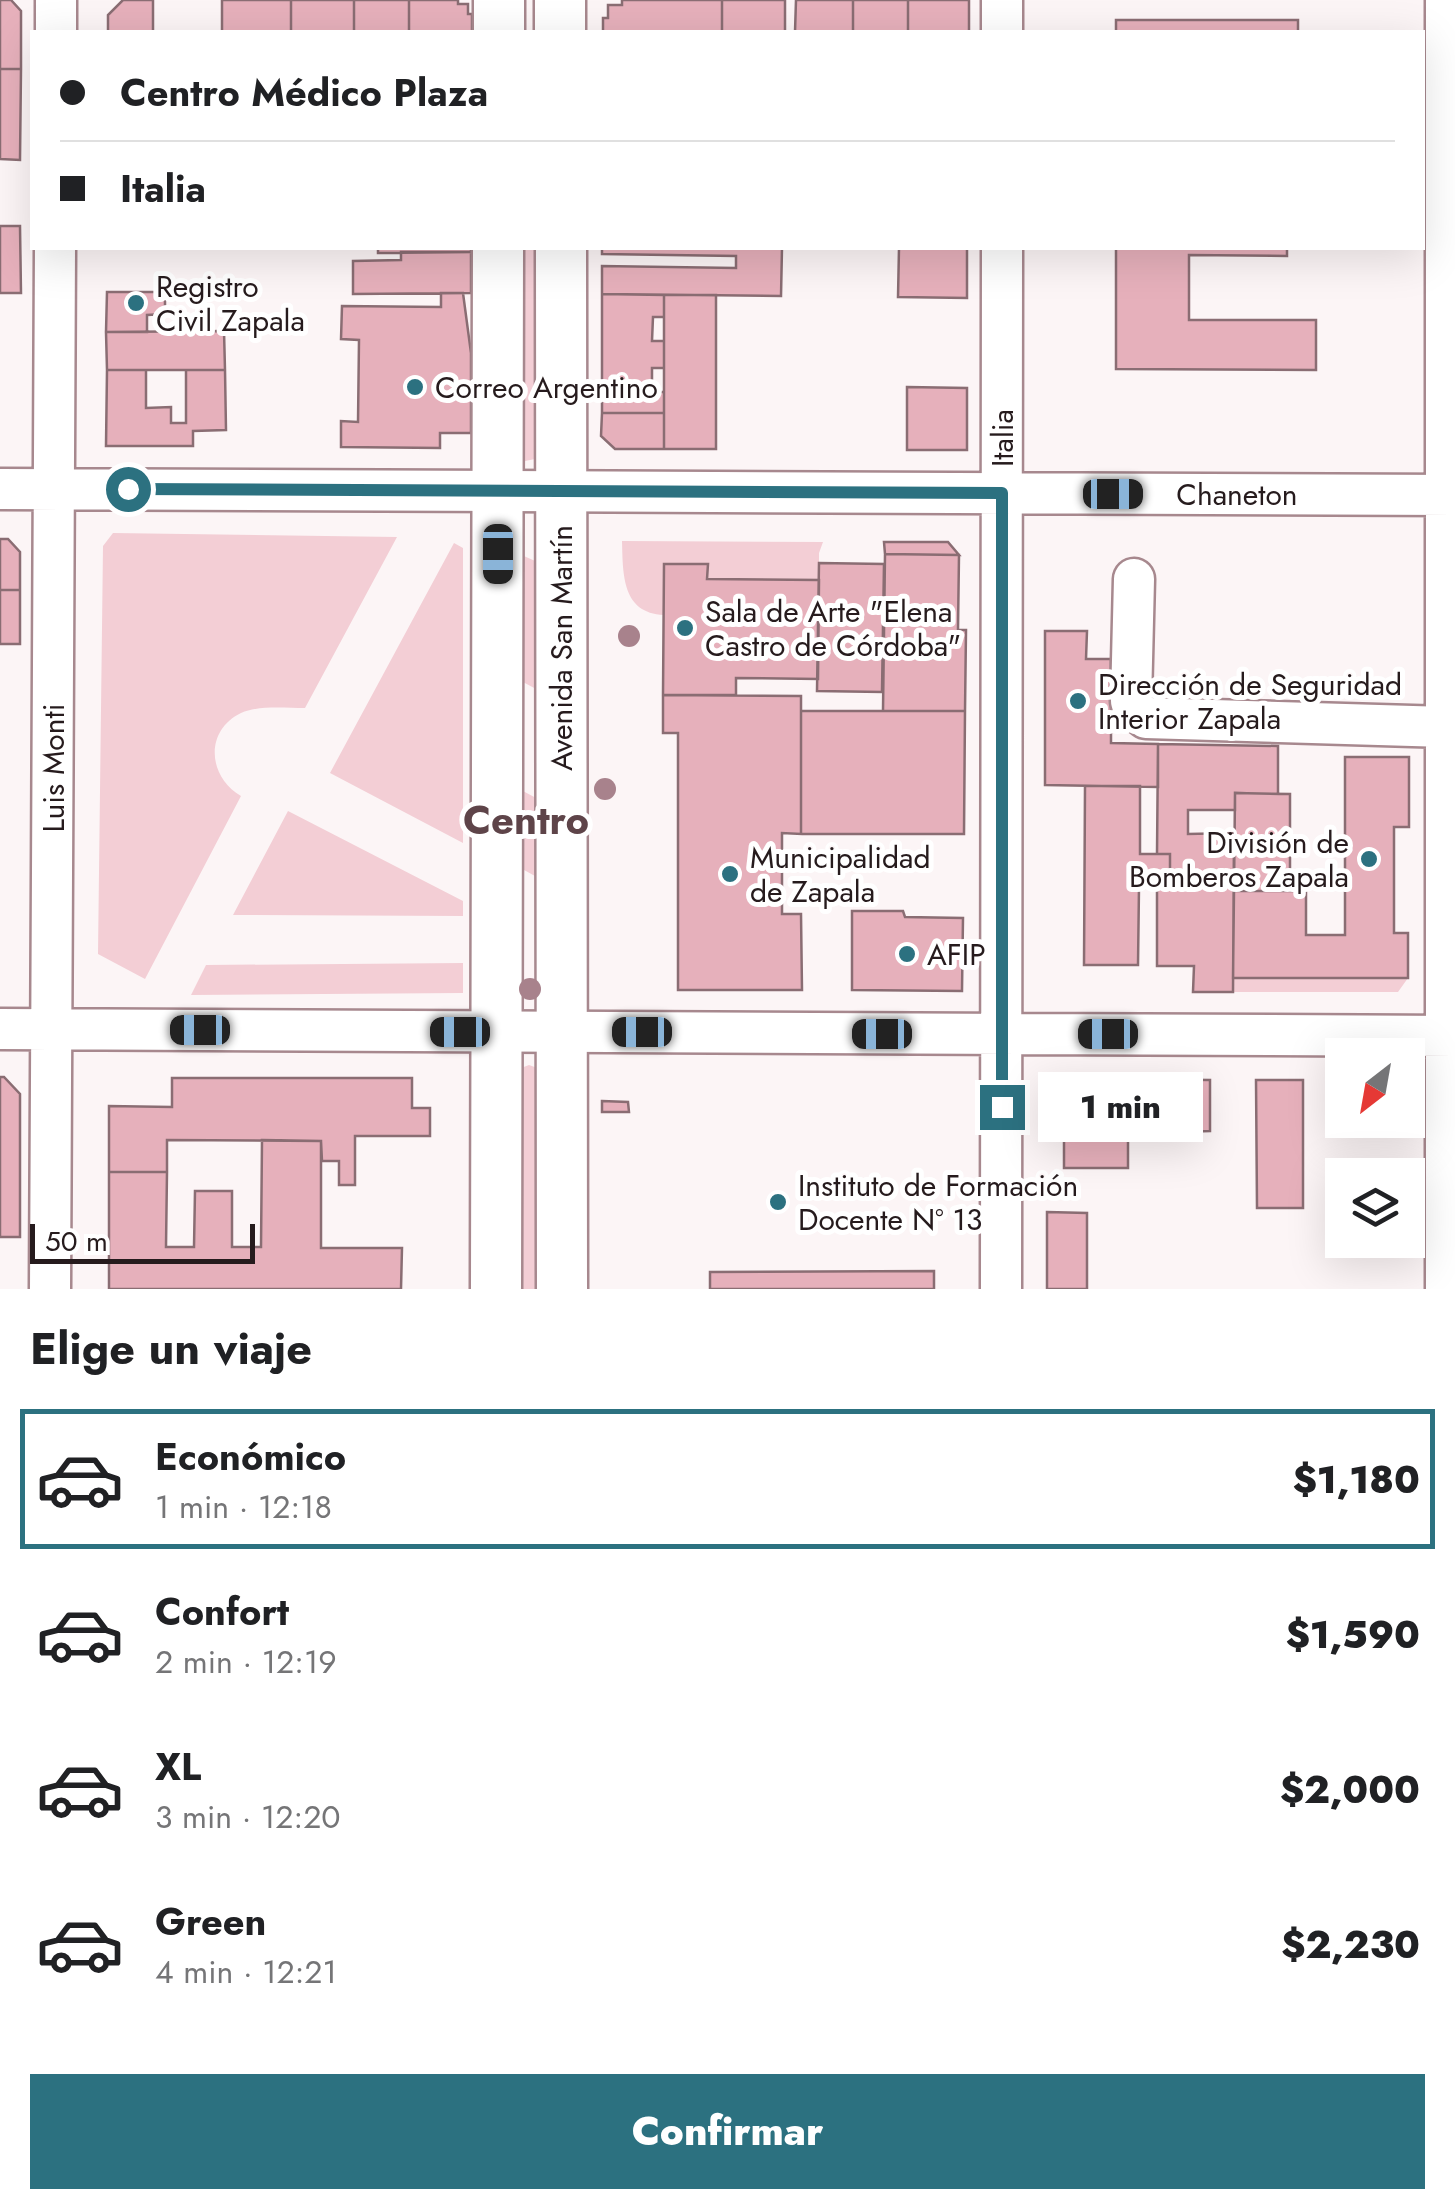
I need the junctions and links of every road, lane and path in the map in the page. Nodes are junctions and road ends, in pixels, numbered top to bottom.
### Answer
1 (56, 0) edge
2 (499, 0) edge
3 (560, 0) edge
4 (1002, 0) edge
5 (1446, 0) edge
6 (56, 30) edge
7 (499, 30) edge
8 (560, 30) edge
9 (1002, 30) edge
10 (55, 250) edge
11 (498, 250) edge
12 (561, 250) edge
13 (1002, 250) edge
14 (0, 489) edge
15 (54, 489) junction
16 (498, 491) junction
17 (561, 491) junction
18 (1002, 493) junction
19 (1450, 494) edge
20 (1134, 580) dead end
21 (1446, 727) junction
22 (0, 1030) edge
23 (52, 1030) junction
24 (496, 1032) junction
25 (562, 1032) junction
26 (1002, 1034) junction
27 (1450, 1036) edge
28 (50, 1289) edge
29 (496, 1289) edge
30 (562, 1289) edge
31 (1002, 1289) edge
32 (1446, 1289) edge

1 - 6 street
2 - 7 main road
3 - 8 main road
4 - 9 street
5 - 19 street
10 - 15 street, Luis Monti
11 - 16 main road
12 - 17 main road, Avenida San Martín
13 - 18 street, Italia
14 - 15 street, Chaneton
15 - 16 street, Chaneton
15 - 23 street, Luis Monti
16 - 17 street, Chaneton
16 - 24 main road
17 - 18 street, Chaneton
17 - 25 main road, Avenida San Martín
18 - 19 street, Chaneton
18 - 26 street, Italia
19 - 21 street
20 - 21 street
21 - 27 street
22 - 23 street
23 - 24 street
23 - 28 street, Luis Monti
24 - 25 street
24 - 29 main road
25 - 26 street
25 - 30 main road, Avenida San Martín
26 - 27 street
26 - 31 street, Italia
27 - 32 street

